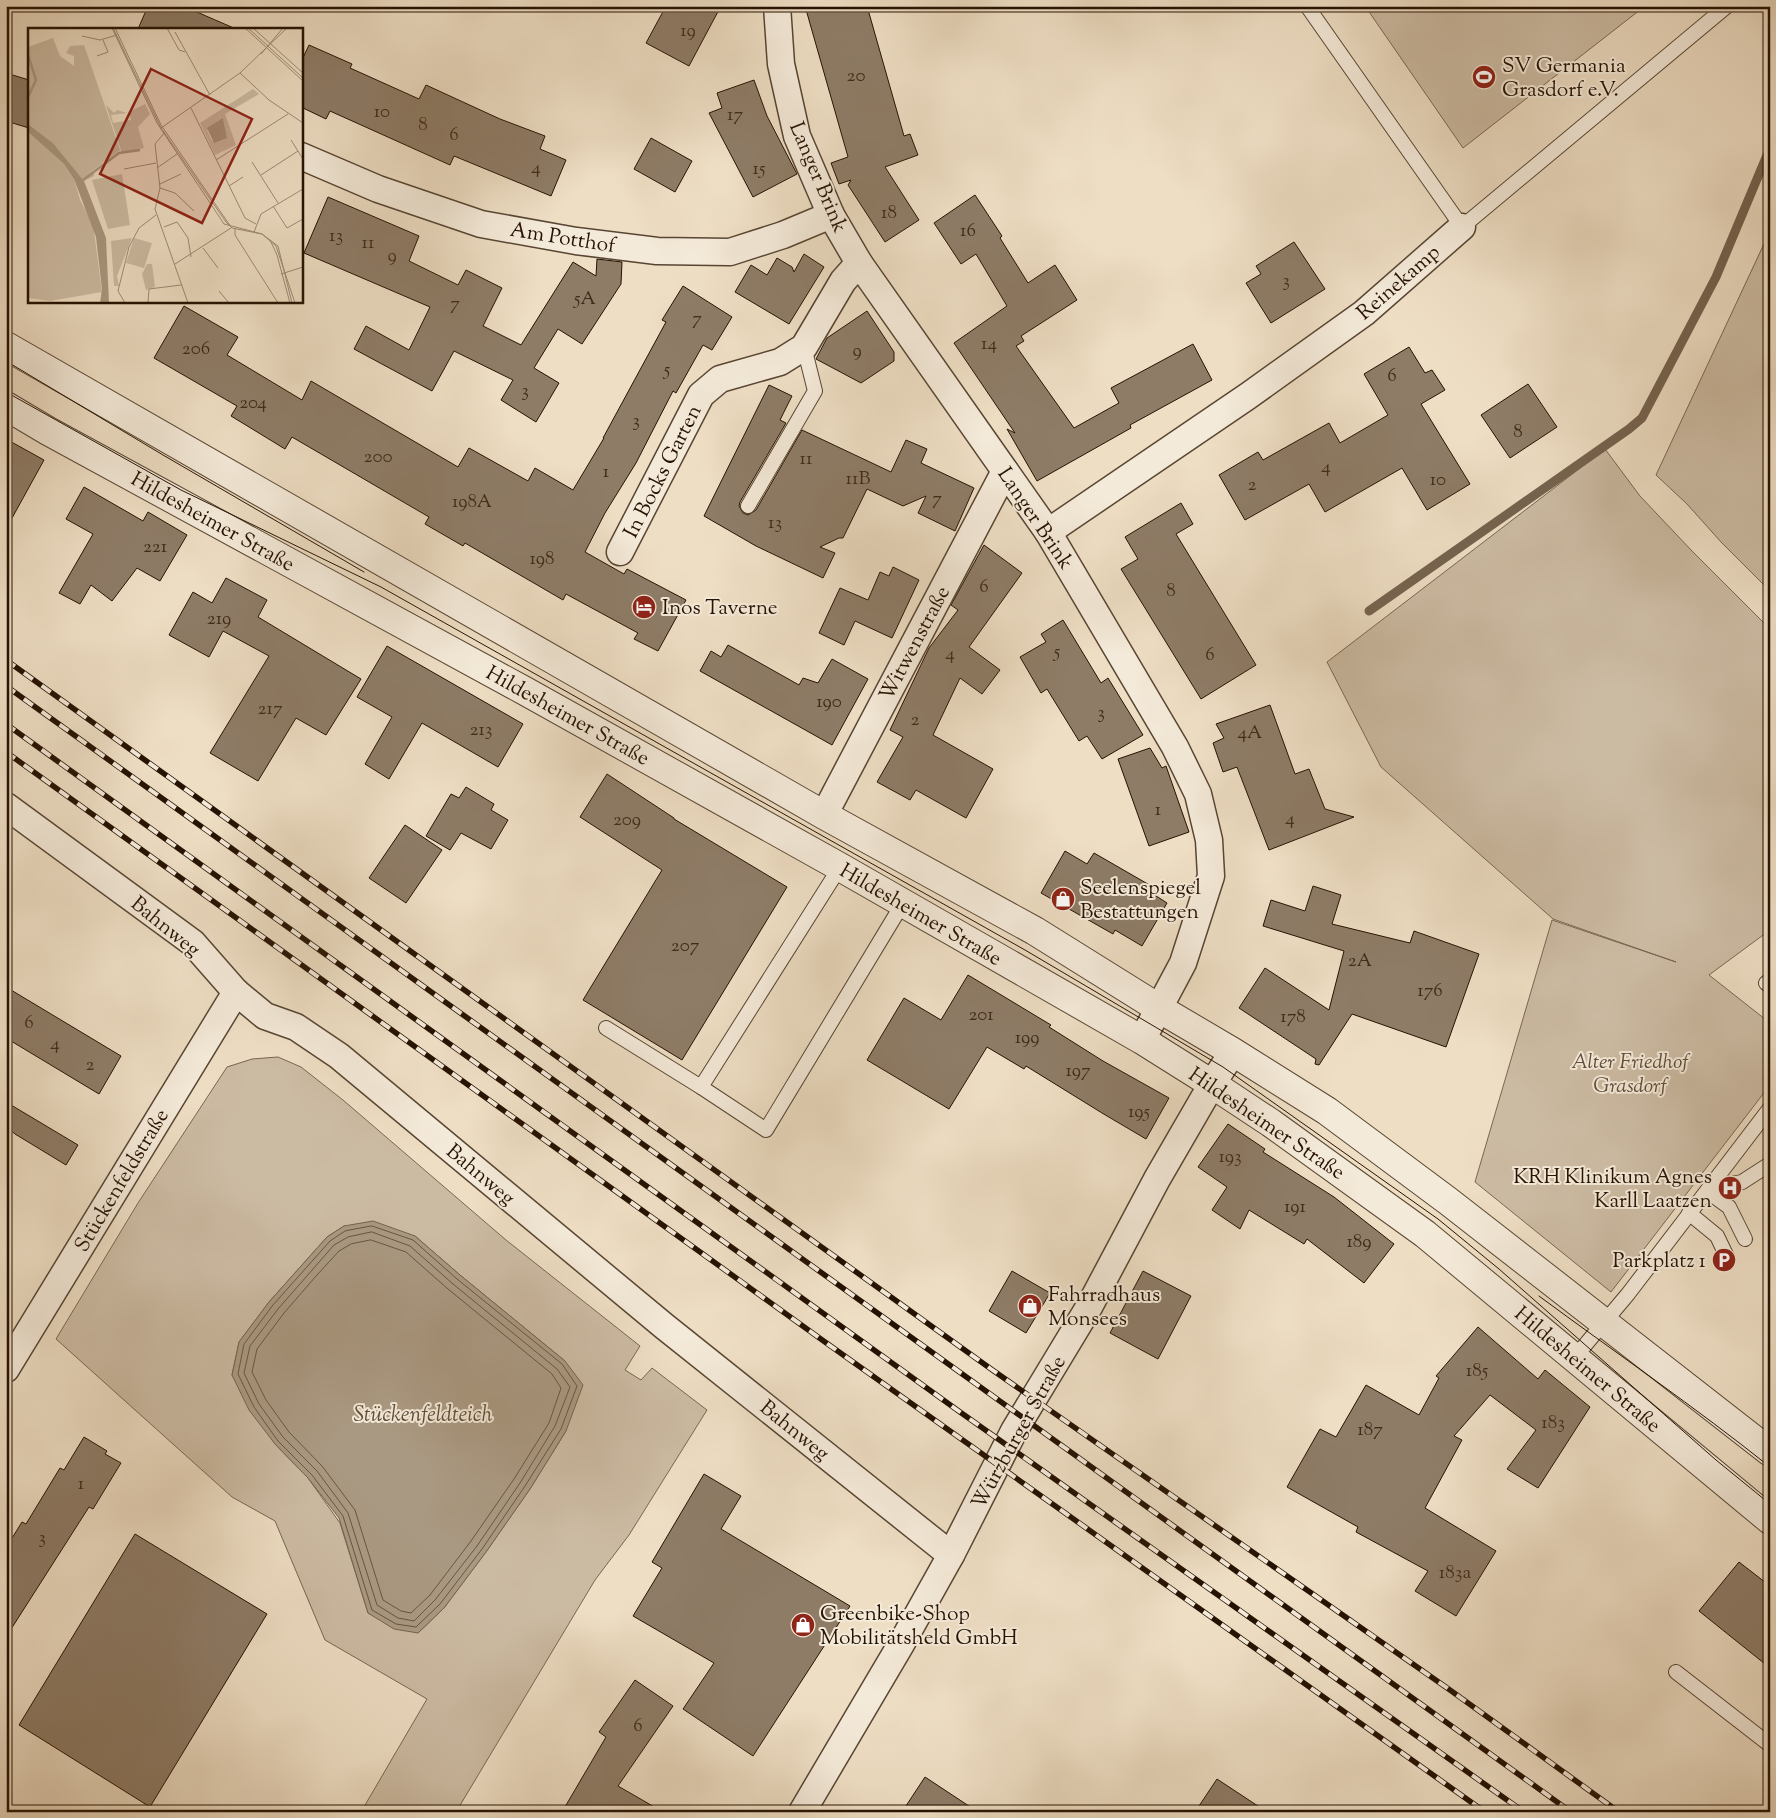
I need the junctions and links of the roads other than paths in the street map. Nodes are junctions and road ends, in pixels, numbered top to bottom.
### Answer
1 (777, 6) edge
2 (1307, 6) edge
3 (1727, 6) edge
4 (302, 156) edge
5 (831, 215) junction
6 (1462, 227) junction
7 (859, 263) junction
8 (6, 346) edge
9 (804, 347) junction
10 (6, 406) edge
11 (1005, 471) junction
12 (748, 506) dead end
13 (1048, 532) junction
14 (620, 552) dead end
15 (6, 806) edge
16 (824, 815) junction
17 (840, 867) junction
18 (903, 903) junction
19 (1770, 980) edge
20 (1770, 986) edge
21 (236, 992) junction
22 (1160, 1009) junction
23 (606, 1028) dead end
24 (1142, 1040) junction
25 (1233, 1052) junction
26 (1212, 1084) junction
27 (701, 1087) junction
28 (1770, 1108) edge
29 (1770, 1164) edge
30 (1708, 1189) junction
31 (1689, 1213) junction
32 (1745, 1239) dead end
33 (1728, 1258) dead end
34 (1604, 1324) junction
35 (1575, 1357) junction
36 (6, 1369) edge
37 (1770, 1452) edge
38 (1770, 1520) edge
39 (951, 1555) junction
40 (1676, 1672) dead end
41 (1770, 1745) edge
42 (802, 1812) edge

1 - 5 street, Langer Brink
2 - 6 lane
3 - 6 lane, Reinekamp
4 - 5 street, Am Potthof
5 - 7 street, Langer Brink
6 - 13 street, Reinekamp
7 - 9 street, In Bocks Garten
7 - 11 street, Langer Brink
8 - 16 street, Hildesheimer Straße
9 - 12 lane
9 - 14 street, In Bocks Garten
10 - 17 street, Hildesheimer Straße
11 - 13 street, Langer Brink
11 - 16 street, Witwenstraße
13 - 22 street, Langer Brink
15 - 21 street, Bahnweg
16 - 22 street, Hildesheimer Straße
17 - 18 street, Hildesheimer Straße
17 - 27 lane
18 - 24 street, Hildesheimer Straße
18 - 27 lane
19 - 20 lane
21 - 36 street, Stückenfeldstraße
21 - 39 street, Bahnweg
22 - 24 street, Langer Brink
22 - 25 street, Hildesheimer Straße
23 - 27 lane
24 - 26 street, Hildesheimer Straße
25 - 26 street, Würzburger Straße
25 - 34 street, Hildesheimer Straße
26 - 35 street, Hildesheimer Straße
26 - 39 street, Würzburger Straße
28 - 30 lane
29 - 30 lane
30 - 31 lane
30 - 32 lane
31 - 33 lane
31 - 34 lane
34 - 35 lane
34 - 37 street, Hildesheimer Straße
35 - 38 street, Hildesheimer Straße
39 - 42 street, Würzburger Straße
40 - 41 lane

